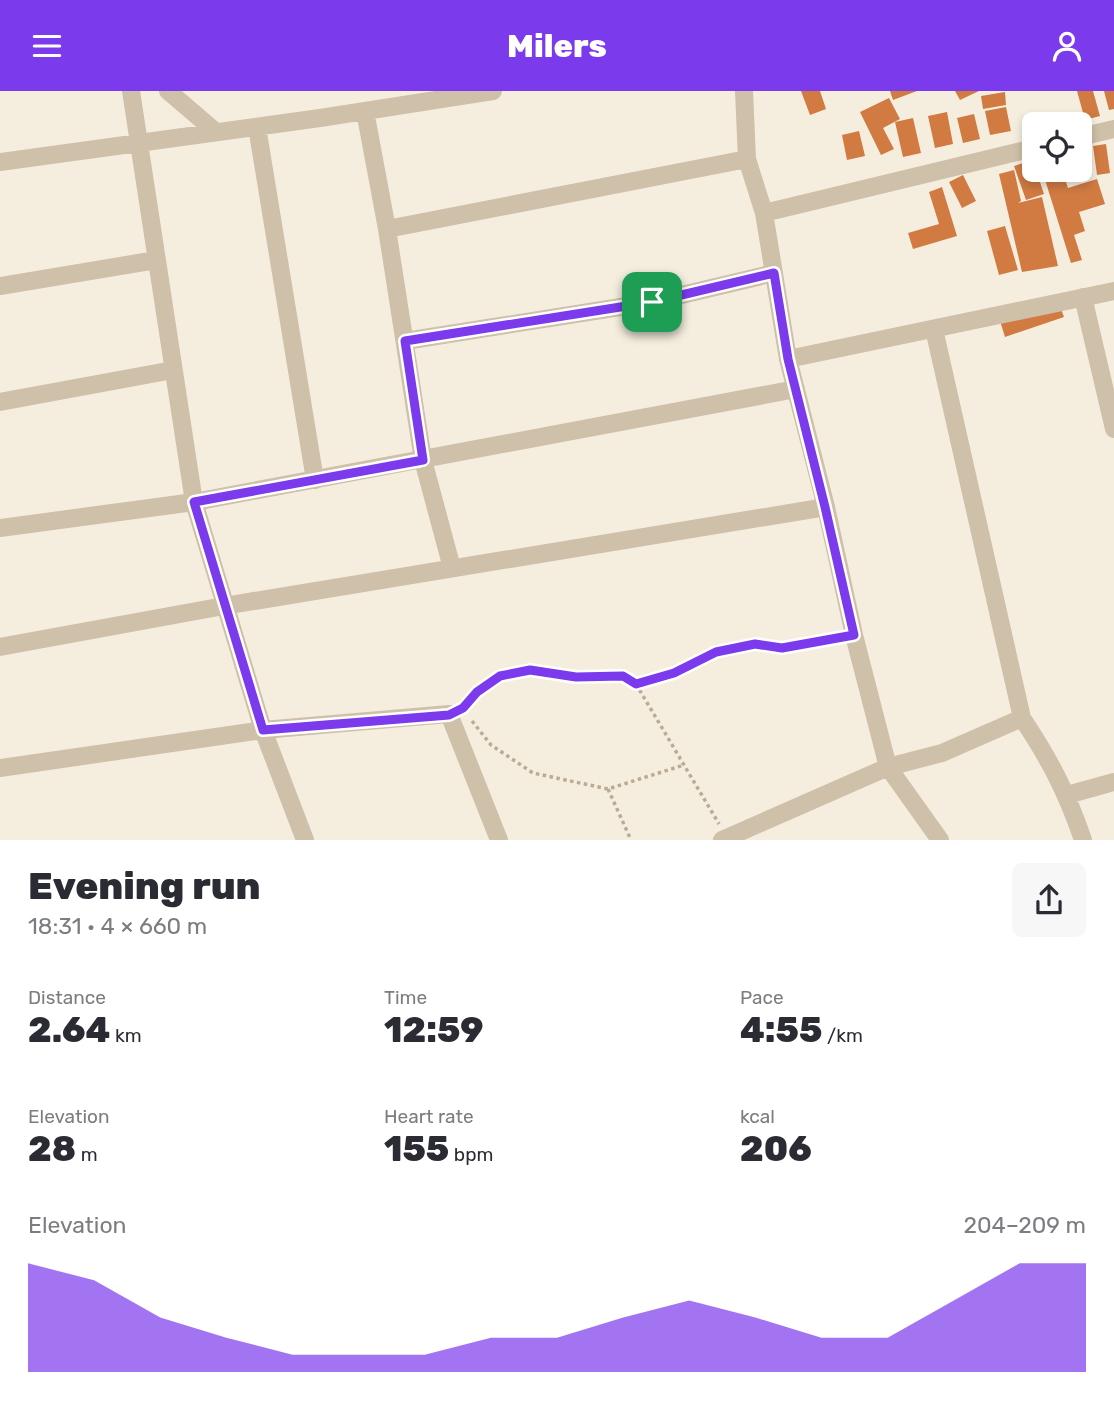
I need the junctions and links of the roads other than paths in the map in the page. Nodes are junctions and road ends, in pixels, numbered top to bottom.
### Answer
1 (131, 91) edge
2 (168, 91) edge
3 (493, 91) edge
4 (744, 91) edge
5 (365, 111) junction
6 (257, 127) junction
7 (1114, 129) edge
8 (216, 132) junction
9 (1092, 134) edge
10 (138, 142) junction
11 (1022, 151) edge
12 (747, 159) junction
13 (0, 162) edge
14 (764, 213) junction
15 (387, 229) junction
16 (156, 260) junction
17 (774, 273) junction
18 (0, 286) edge
19 (1114, 291) edge
20 (1083, 297) junction
21 (934, 329) junction
22 (405, 341) junction
23 (788, 359) junction
24 (173, 370) junction
25 (796, 390) junction
26 (0, 402) edge
27 (1114, 429) edge
28 (423, 460) junction
29 (315, 480) junction
30 (194, 502) junction
31 (825, 507) junction
32 (0, 528) edge
33 (452, 568) junction
34 (224, 606) junction
35 (0, 647) edge
36 (1023, 717) junction
37 (263, 730) junction
38 (888, 767) junction
39 (0, 768) edge
40 (1114, 782) edge
41 (1067, 795) junction
42 (750, 835) edge
43 (725, 839) edge
44 (305, 840) edge
45 (499, 840) edge
46 (940, 840) edge
47 (1083, 840) edge

1 - 10 street
2 - 8 street
3 - 5 street
4 - 12 street
5 - 6 street
5 - 15 street
6 - 8 street
6 - 29 street
7 - 9 street
8 - 10 street
10 - 13 street
10 - 16 street
11 - 14 street
12 - 14 street
12 - 15 street
14 - 17 street
15 - 22 street
16 - 18 street
16 - 24 street
17 - 22 street
17 - 23 street
19 - 20 street
20 - 21 street
20 - 27 street
21 - 23 street
21 - 36 street
22 - 28 street
23 - 25 street
24 - 26 street
24 - 30 street
25 - 28 street
25 - 31 street
28 - 29 street
28 - 33 street
29 - 30 street
30 - 32 street
30 - 34 street
31 - 33 street
31 - 38 street
33 - 34 street
34 - 35 street
34 - 37 street
36 - 38 street
36 - 41 street
37 - 39 street
37 - 44 street
37 - 45 street
38 - 42 street
38 - 46 street
40 - 41 street
41 - 47 street
42 - 43 street

